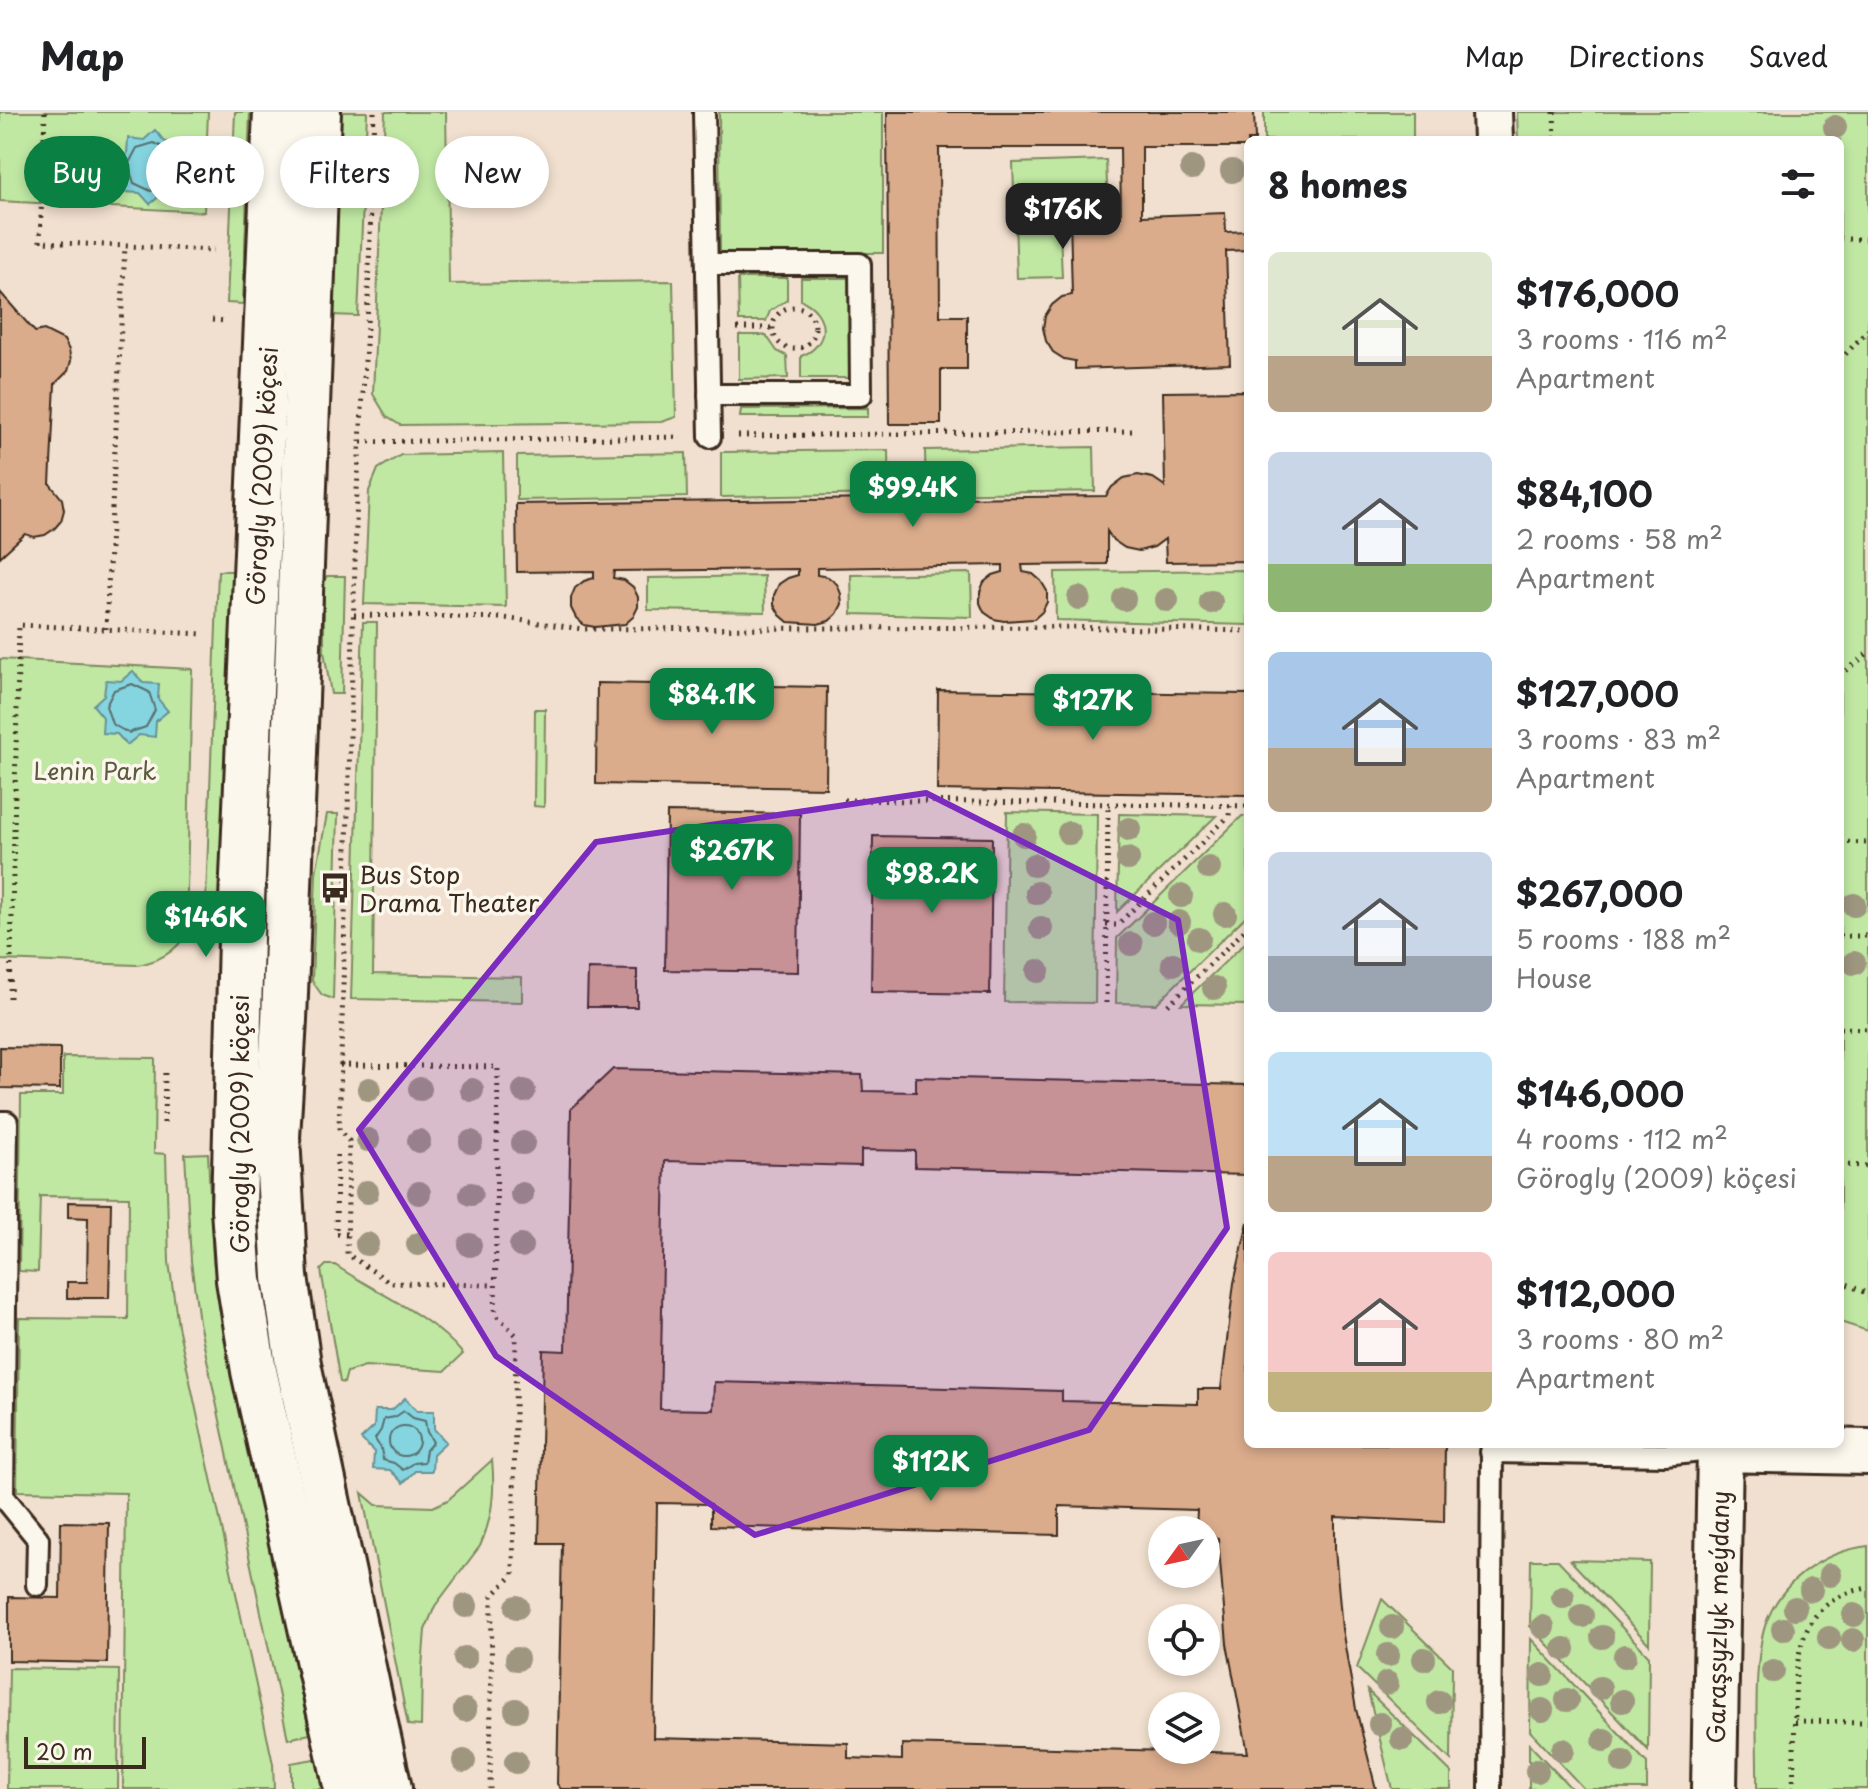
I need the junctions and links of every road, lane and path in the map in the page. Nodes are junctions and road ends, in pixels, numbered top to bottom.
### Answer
1 (45, 112) edge
2 (276, 112) edge
3 (318, 112) edge
4 (374, 112) edge
5 (704, 112) edge
6 (1492, 112) edge
7 (1554, 112) edge
8 (1493, 136) edge
9 (1555, 136) edge
10 (1844, 239) edge
11 (1868, 239) edge
12 (125, 246) junction
13 (214, 250) dead end
14 (707, 264) junction
15 (739, 328) dead end
16 (772, 328) junction
17 (1868, 330) edge
18 (1844, 356) edge
19 (709, 395) junction
20 (1133, 431) dead end
21 (710, 437) junction
22 (361, 442) junction
23 (354, 615) junction
24 (106, 629) junction
25 (1244, 631) edge
26 (204, 634) dead end
27 (1868, 653) edge
28 (1844, 671) edge
29 (844, 800) dead end
30 (1108, 803) junction
31 (1230, 806) junction
32 (1244, 806) edge
33 (1844, 842) edge
34 (1868, 843) edge
35 (1106, 925) junction
36 (1244, 931) edge
37 (1844, 936) edge
38 (1868, 936) edge
39 (10, 998) dead end
40 (1106, 1003) dead end
41 (1168, 1005) dead end
42 (1844, 1028) edge
43 (1868, 1029) edge
44 (340, 1065) junction
45 (165, 1067) dead end
46 (0, 1122) edge
47 (164, 1123) dead end
48 (337, 1155) dead end
49 (1844, 1165) edge
50 (1868, 1166) edge
51 (347, 1234) junction
52 (1844, 1283) edge
53 (495, 1285) junction
54 (1868, 1294) edge
55 (1492, 1448) edge
56 (1708, 1448) edge
57 (1720, 1448) edge
58 (1769, 1448) edge
59 (1868, 1452) edge
60 (37, 1585) dead end
61 (1868, 1588) edge
62 (1795, 1721) junction
63 (1868, 1722) edge
64 (347, 1789) edge
65 (389, 1789) edge
66 (490, 1789) edge
67 (1490, 1789) edge
68 (1714, 1789) edge
69 (1793, 1789) edge

1 - 12 path
2 - 64 street, Görogly (2009) köçesi
3 - 65 street, Görogly (2009) köçesi
4 - 22 path
5 - 14 lane
6 - 8 street
7 - 9 path
10 - 11 path
12 - 13 path
12 - 24 path
14 - 19 lane
14 - 19 lane
15 - 16 path
16 - 16 path
17 - 18 path
19 - 21 lane
20 - 21 path
21 - 22 path
22 - 23 path
23 - 25 path
23 - 44 path
24 - 26 path
24 - 39 path
27 - 28 path
29 - 30 path
30 - 31 path
30 - 35 path
31 - 32 path
31 - 35 path
33 - 34 path
35 - 40 path
36 - 41 path
37 - 38 path
42 - 43 path
44 - 51 path
44 - 53 path
45 - 47 path
46 - 60 lane
48 - 51 path
49 - 50 path
51 - 53 path
52 - 54 path
53 - 66 path
55 - 56 lane
55 - 67 lane
57 - 68 street, Garaşsyzlyk meýdany
58 - 59 street
61 - 62 path
62 - 63 path
62 - 69 path

